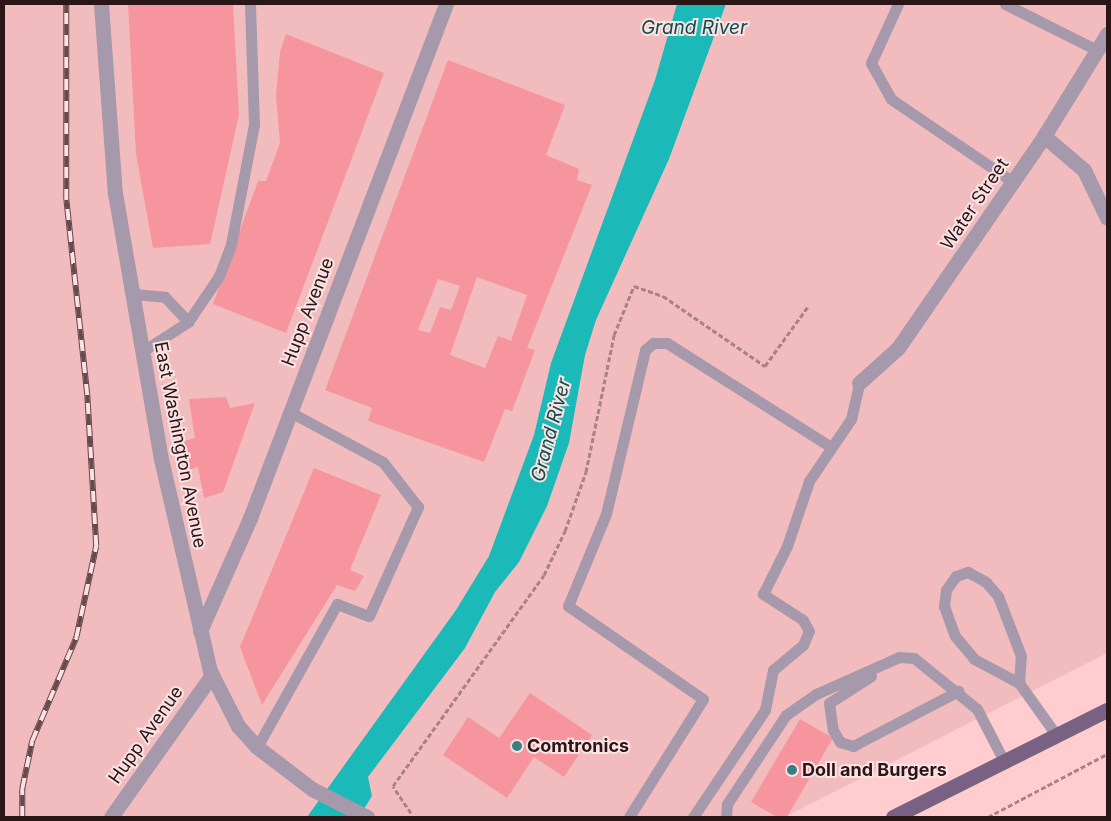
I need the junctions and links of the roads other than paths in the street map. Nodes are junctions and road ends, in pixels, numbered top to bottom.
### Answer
1 (101, 4) edge
2 (250, 4) edge
3 (446, 4) edge
4 (898, 4) edge
5 (1006, 4) edge
6 (1107, 34) edge
7 (1097, 50) junction
8 (1044, 136) junction
9 (1013, 182) junction
10 (1107, 218) edge
11 (133, 294) junction
12 (188, 322) junction
13 (143, 351) junction
14 (859, 383) joint
15 (290, 412) junction
16 (831, 447) junction
17 (200, 631) junction
18 (900, 657) junction
19 (212, 675) junction
20 (1019, 683) junction
21 (958, 691) junction
22 (1107, 710) edge
23 (1057, 736) junction
24 (257, 748) junction
25 (1005, 763) junction
26 (111, 817) edge
27 (366, 817) edge
28 (628, 817) edge
29 (693, 817) edge
30 (726, 817) edge
31 (893, 817) edge

1 - 11 street, East Washington Avenue
2 - 12 lane
3 - 15 street, Hupp Avenue
4 - 9 lane
5 - 7 lane
6 - 7 street, Water Street
7 - 8 street, Water Street
8 - 9 street, Water Street
8 - 10 street
9 - 14 street, Water Street
11 - 12 lane
11 - 13 street, East Washington Avenue
12 - 13 lane
13 - 17 street, East Washington Avenue
14 - 16 lane
15 - 17 street, Hupp Avenue
15 - 24 lane
16 - 28 lane
16 - 29 lane
17 - 19 street, East Washington Avenue
18 - 21 lane
18 - 21 lane
18 - 30 lane
19 - 24 street, East Washington Avenue
19 - 26 street, Hupp Avenue
20 - 20 lane
20 - 23 lane
21 - 25 lane
22 - 23 main road
23 - 25 main road
24 - 27 street, East Washington Avenue
25 - 31 main road

